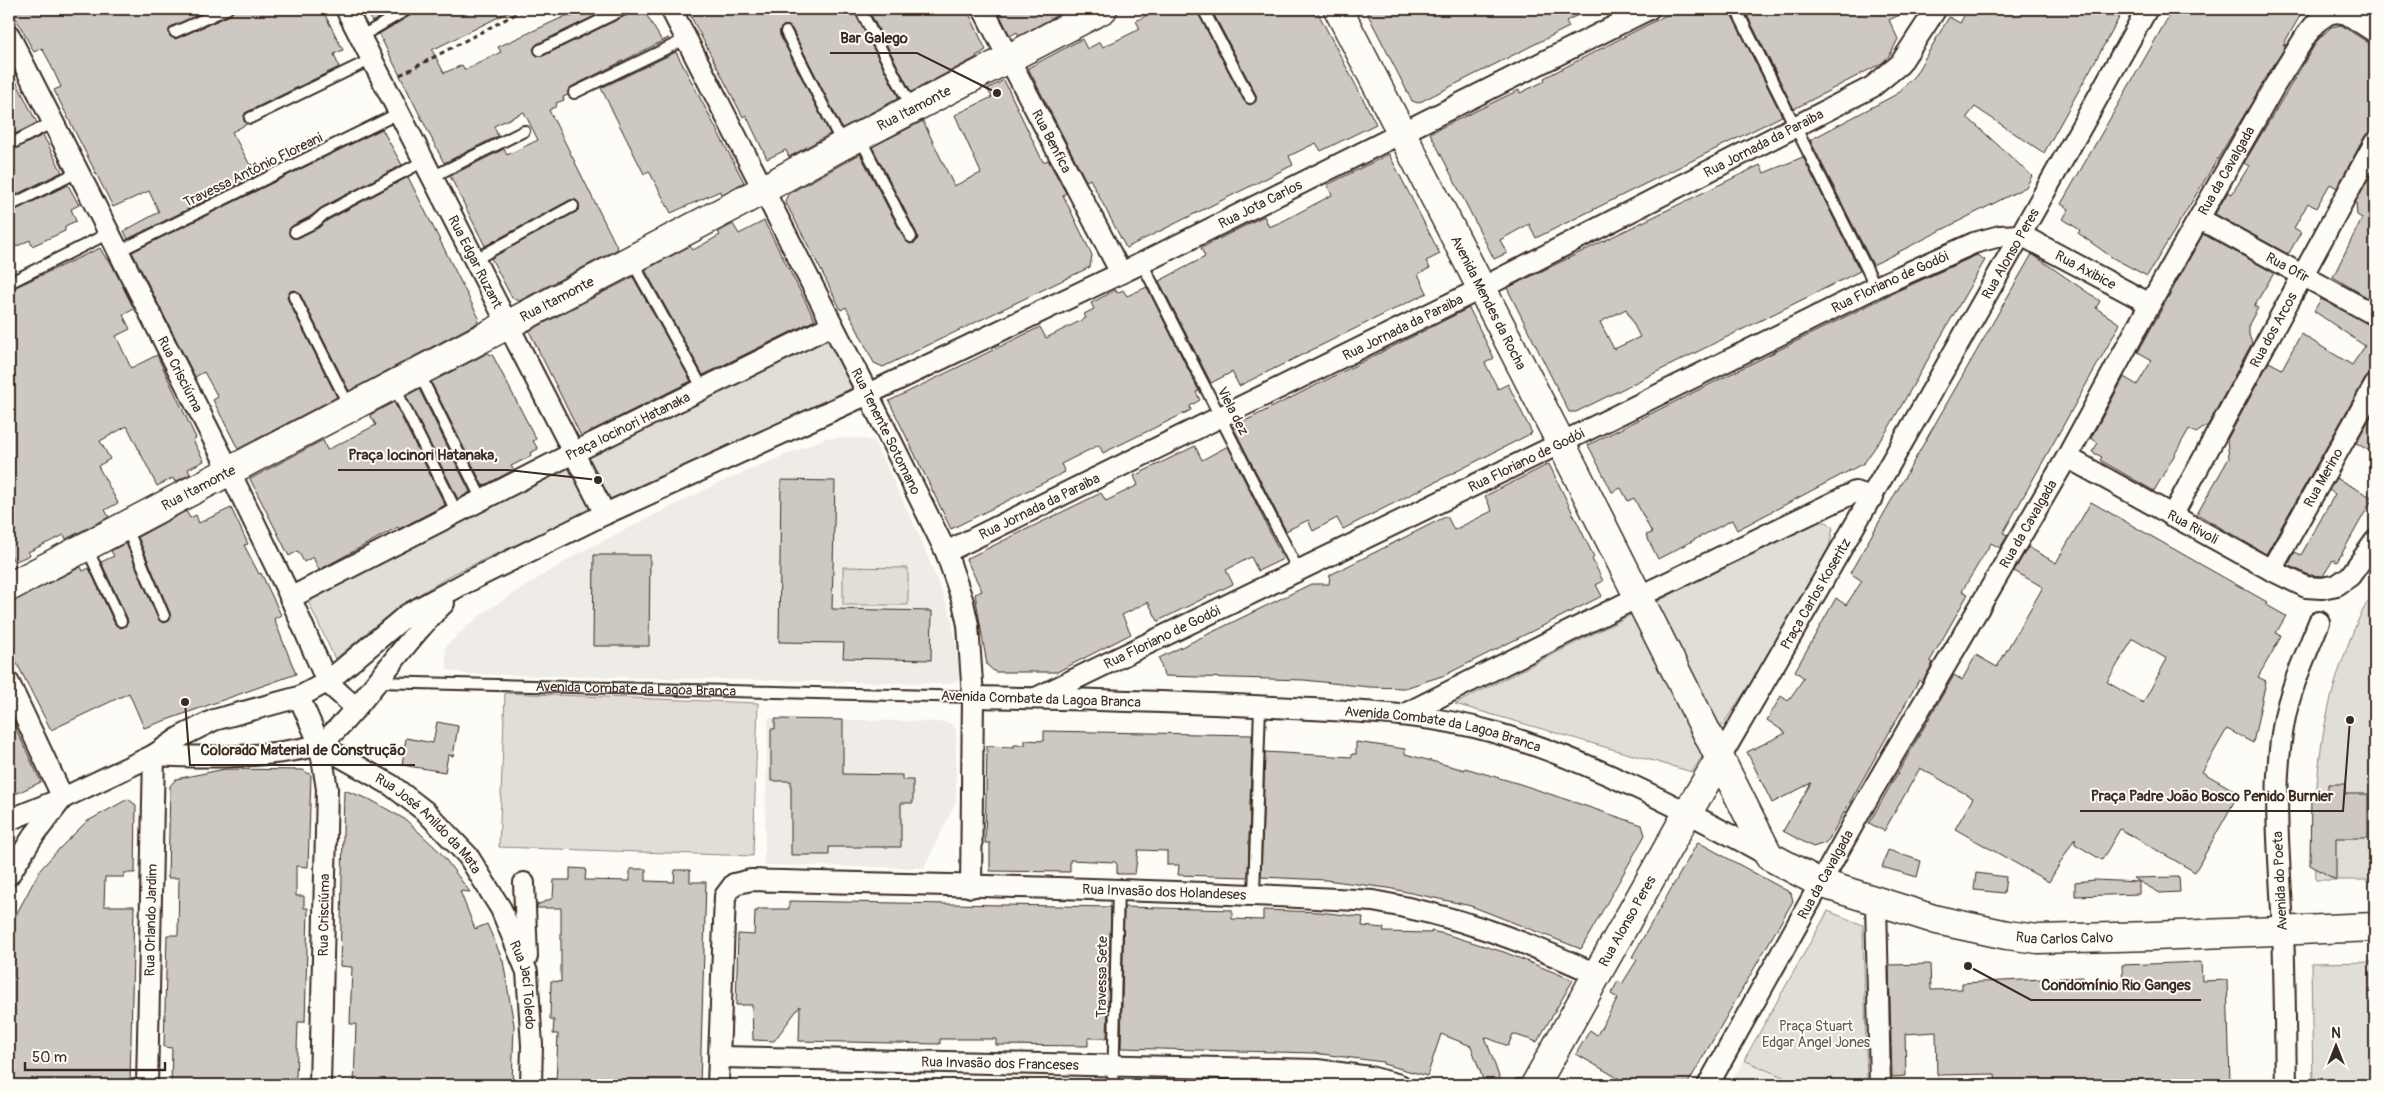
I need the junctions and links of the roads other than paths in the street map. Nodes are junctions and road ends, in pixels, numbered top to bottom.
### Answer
1 (226, 9) edge
2 (346, 9) edge
3 (408, 9) edge
4 (624, 9) edge
5 (671, 9) edge
6 (860, 9) edge
7 (983, 9) edge
8 (1203, 9) edge
9 (1338, 9) edge
10 (1649, 9) edge
11 (1736, 9) edge
12 (1936, 9) edge
13 (2146, 9) edge
14 (1098, 10) edge
15 (175, 32) dead end
16 (786, 32) dead end
17 (2375, 32) edge
18 (9, 35) edge
19 (360, 36) junction
20 (686, 39) junction
21 (540, 50) dead end
22 (372, 59) junction
23 (1008, 59) junction
24 (574, 94) dead end
25 (1250, 98) dead end
26 (913, 109) junction
27 (399, 113) junction
28 (250, 118) dead end
29 (53, 122) junction
30 (1796, 127) junction
31 (524, 132) dead end
32 (1402, 133) junction
33 (851, 141) junction
34 (2375, 142) edge
35 (9, 145) edge
36 (428, 169) junction
37 (78, 172) junction
38 (764, 189) junction
39 (9, 206) edge
40 (573, 206) dead end
41 (2200, 219) junction
42 (295, 232) dead end
43 (110, 233) junction
44 (2022, 236) junction
45 (911, 237) dead end
46 (119, 251) junction
47 (474, 260) junction
48 (631, 260) junction
49 (1142, 263) junction
50 (1121, 273) junction
51 (2303, 275) junction
52 (9, 283) edge
53 (1876, 286) junction
54 (1480, 289) junction
55 (294, 297) dead end
56 (2150, 304) junction
57 (2375, 315) edge
58 (832, 324) junction
59 (508, 325) junction
60 (419, 372) junction
61 (394, 385) junction
62 (2375, 385) edge
63 (703, 389) junction
64 (868, 394) junction
65 (350, 406) junction
66 (1220, 418) junction
67 (1561, 443) junction
68 (573, 453) junction
69 (2066, 457) junction
70 (229, 470) junction
71 (1873, 497) junction
72 (482, 500) junction
73 (457, 513) junction
74 (604, 514) junction
75 (2172, 516) junction
76 (125, 525) junction
77 (2375, 541) edge
78 (86, 546) junction
79 (946, 552) junction
80 (2271, 570) junction
81 (1299, 572) junction
82 (465, 583) junction
83 (9, 587) edge
84 (1638, 597) junction
85 (290, 598) junction
86 (164, 616) dead end
87 (121, 621) dead end
88 (2319, 622) dead end
89 (327, 682) junction
90 (376, 682) junction
91 (9, 683) edge
92 (299, 697) junction
93 (973, 697) junction
94 (1036, 698) junction
95 (1260, 706) junction
96 (356, 708) junction
97 (1406, 714) junction
98 (320, 746) junction
99 (154, 755) junction
100 (1720, 758) junction
101 (64, 798) junction
102 (1688, 812) junction
103 (9, 820) edge
104 (1769, 856) junction
105 (9, 875) edge
106 (524, 883) dead end
107 (1820, 883) junction
108 (971, 887) junction
109 (1118, 888) junction
110 (490, 890) joint
111 (1254, 894) junction
112 (1876, 902) junction
113 (2375, 927) edge
114 (2283, 931) junction
115 (527, 972) junction
116 (1598, 975) junction
117 (718, 1058) junction
118 (1113, 1076) edge
119 (147, 1085) edge
120 (320, 1085) edge
121 (531, 1085) edge
122 (718, 1085) edge
123 (1400, 1085) edge
124 (1518, 1085) edge
125 (1524, 1085) edge
126 (1535, 1085) edge
127 (1708, 1085) edge
128 (1880, 1085) edge
129 (2286, 1085) edge

1 - 15 lane
2 - 19 street, Rua Edgar Ruzant
3 - 19 lane
4 - 21 lane
5 - 20 street, Rua Tenente Sotomano
6 - 26 lane
7 - 23 street, Rua Benfica
8 - 25 lane
9 - 32 street, Avenida Mendes da Rocha
10 - 32 street, Rua Jota Carlos
11 - 30 lane
12 - 30 street, Rua Jornada da Paraiba
13 - 44 street, Rua Alonso Peres
14 - 23 street, Rua Itamonte
16 - 33 lane
17 - 41 street, Rua da Cavalgada
18 - 29 street, Rua Crisciúma
19 - 22 street, Rua Edgar Ruzant
20 - 24 lane
20 - 38 street, Rua Tenente Sotomano
22 - 27 street, Rua Edgar Ruzant
22 - 28 lane
23 - 26 street, Rua Itamonte
23 - 50 street, Rua Benfica
26 - 33 street, Rua Itamonte
27 - 36 street, Rua Edgar Ruzant
27 - 46 lane, Travessa Antônio Floreani
29 - 35 lane
29 - 37 street, Rua Crisciúma
30 - 53 lane
30 - 54 street, Rua Jornada da Paraiba
31 - 36 lane
32 - 49 street, Rua Jota Carlos
32 - 54 street, Avenida Mendes da Rocha
33 - 38 street, Rua Itamonte
33 - 45 lane
34 - 51 street, Rua dos Arcos
36 - 42 lane
36 - 47 street, Rua Edgar Ruzant
37 - 39 lane
37 - 43 street, Rua Crisciúma
38 - 48 street, Rua Itamonte
38 - 58 street, Rua Tenente Sotomano
40 - 47 lane
41 - 51 street, Rua Ofir
41 - 56 street, Rua da Cavalgada
43 - 46 street, Rua Crisciúma
43 - 52 lane
44 - 53 street, Rua Floriano de Godói
44 - 56 street, Rua Axibice
44 - 71 street, Rua Alonso Peres
46 - 70 street, Rua Crisciúma
47 - 59 street, Rua Edgar Ruzant
48 - 59 street, Rua Itamonte
48 - 63 lane
49 - 50 street, Rua Jota Carlos
49 - 66 lane, Viela dez
50 - 64 street, Rua Jota Carlos
51 - 57 street, Rua Ofir
51 - 75 street, Rua dos Arcos
53 - 67 street, Rua Floriano de Godói
54 - 66 street, Rua Jornada da Paraiba
54 - 67 street, Avenida Mendes da Rocha
55 - 65 lane
56 - 69 street, Rua da Cavalgada
58 - 63 street, Praça Iocinori Hatanaka
58 - 64 street, Rua Tenente Sotomano
59 - 60 street, Rua Itamonte
59 - 68 street, Rua Edgar Ruzant
60 - 61 street, Rua Itamonte
60 - 72 lane
61 - 65 street, Rua Itamonte
61 - 73 lane
62 - 80 street, Rua Merino
63 - 68 street, Praça Iocinori Hatanaka
64 - 74 street
64 - 79 street, Rua Tenente Sotomano
65 - 70 street, Rua Itamonte
66 - 79 street, Rua Jornada da Paraiba
66 - 81 lane, Viela dez
67 - 81 street, Rua Floriano de Godói
67 - 84 street, Avenida Mendes da Rocha
68 - 72 street, Praça Iocinori Hatanaka
68 - 74 street, Rua Edgar Ruzant
69 - 75 street, Rua Rivoli
69 - 107 street, Rua da Cavalgada
70 - 76 street, Rua Itamonte
70 - 85 street, Rua Crisciúma
71 - 84 street
71 - 100 street, Praça Carlos Koseritz
72 - 73 street, Praça Iocinori Hatanaka
73 - 85 street, Praça Iocinori Hatanaka
74 - 82 street
75 - 80 street, Rua Rivoli
76 - 78 street, Rua Itamonte
76 - 86 lane
77 - 80 street, Rua Rivoli
78 - 83 street, Rua Itamonte
78 - 87 lane
79 - 93 street, Rua Tenente Sotomano
81 - 94 street, Rua Floriano de Godói
82 - 89 street
82 - 90 street
84 - 97 street
84 - 100 street
85 - 89 street, Rua Crisciúma
88 - 114 street, Avenida do Poeta
89 - 92 street
89 - 96 street, Rua Crisciúma
90 - 93 lane, Avenida Combate da Lagoa Branca
90 - 96 street
91 - 101 street
92 - 98 street, Rua Crisciúma
92 - 99 street
93 - 94 street, Avenida Combate da Lagoa Branca
93 - 108 street, Rua Tenente Sotomano
94 - 95 street, Avenida Combate da Lagoa Branca
95 - 97 street, Avenida Combate da Lagoa Branca
95 - 111 lane
96 - 98 street
97 - 102 street, Avenida Combate da Lagoa Branca
98 - 99 street
98 - 110 street, Rua José Anildo da Mata
98 - 120 street, Rua Crisciúma
99 - 101 street
99 - 119 street, Rua Orlando Jardim
100 - 102 street, Rua Alonso Peres
100 - 104 street
101 - 103 street
101 - 105 street
102 - 104 street, Rua Carlos Calvo
102 - 116 street, Rua Alonso Peres
104 - 107 street, Rua Carlos Calvo
106 - 115 street
107 - 112 street, Rua Carlos Calvo
107 - 127 street, Rua da Cavalgada
108 - 109 street, Rua Invasão dos Holandeses
108 - 117 street, Rua Invasão dos Holandeses
109 - 111 street, Rua Invasão dos Holandeses
109 - 118 lane, Travessa Sete
110 - 115 street, Rua Jací Toledo
111 - 116 street, Rua Invasão dos Holandeses
112 - 114 street, Rua Carlos Calvo
112 - 128 street
113 - 114 street, Rua Carlos Calvo
114 - 129 street, Avenida do Poeta
115 - 121 street, Rua Jací Toledo
116 - 126 street, Rua Alonso Peres
117 - 118 street, Rua Invasão dos Franceses
117 - 122 street
118 - 123 street, Rua Invasão dos Franceses
124 - 125 lane

